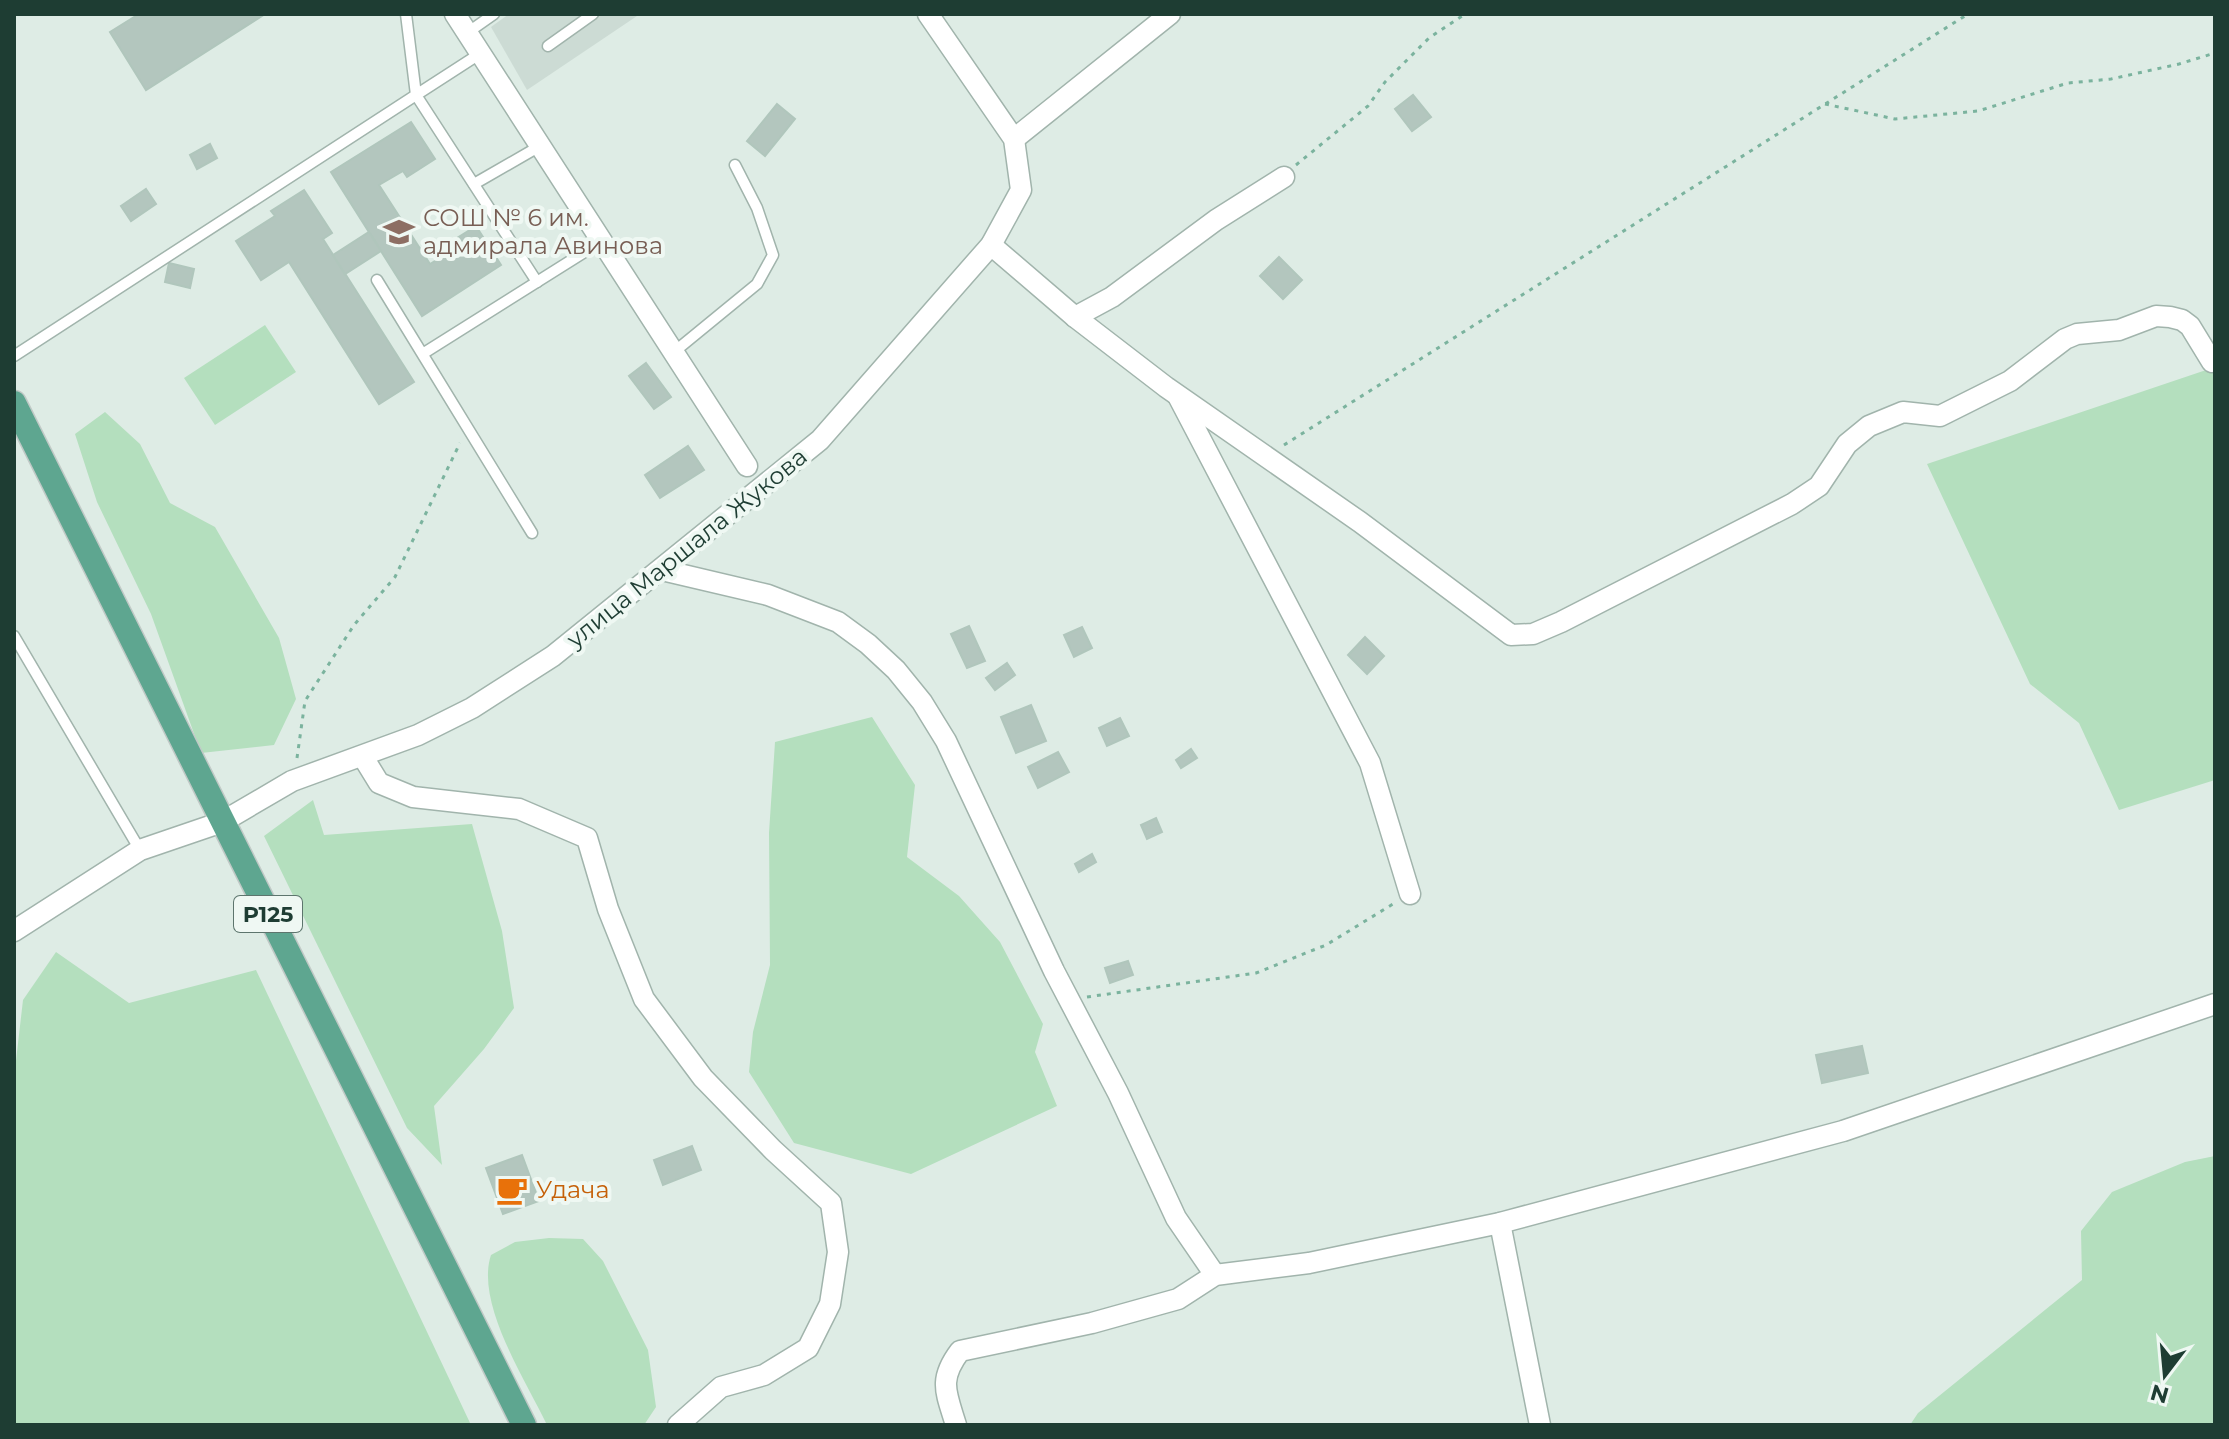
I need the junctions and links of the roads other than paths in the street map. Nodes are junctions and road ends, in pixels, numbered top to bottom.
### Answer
1 (406, 14) edge
2 (455, 14) edge
3 (493, 14) edge
4 (593, 14) edge
5 (928, 14) edge
6 (1170, 14) edge
7 (467, 33) junction
8 (548, 46) dead end
9 (481, 53) junction
10 (416, 95) junction
11 (1014, 139) junction
12 (540, 146) junction
13 (735, 165) dead end
14 (1284, 177) road end
15 (474, 184) junction
16 (602, 241) junction
17 (991, 245) junction
18 (377, 280) dead end
19 (537, 282) junction
20 (1075, 317) junction
21 (674, 352) junction
22 (424, 353) junction
23 (14, 356) edge
24 (2212, 362) dead end
25 (1177, 394) junction
26 (14, 403) edge
27 (747, 466) dead end
28 (532, 533) dead end
29 (662, 570) junction
30 (14, 636) edge
31 (363, 757) junction
32 (222, 822) junction
33 (140, 850) junction
34 (1410, 894) road end
35 (14, 931) edge
36 (2215, 1004) edge
37 (1500, 1223) junction
38 (1215, 1275) junction
39 (524, 1425) edge
40 (678, 1425) edge
41 (956, 1425) edge
42 (1540, 1425) edge

1 - 10 lane
2 - 7 street
3 - 7 lane
4 - 8 lane
5 - 11 street
6 - 11 street
7 - 9 street
9 - 10 lane
9 - 12 street
10 - 15 lane
10 - 23 lane
11 - 17 street, улица Маршала Жукова
12 - 15 lane
12 - 16 street
13 - 21 lane
14 - 20 street
15 - 19 lane
16 - 19 lane
16 - 21 street
17 - 20 street
17 - 29 street, улица Маршала Жукова
18 - 22 lane
19 - 22 lane
20 - 25 street
21 - 27 street
22 - 28 lane
24 - 25 street
25 - 34 street
26 - 32 main road, Р125
29 - 31 street, улица Маршала Жукова
29 - 38 street
30 - 33 lane
31 - 32 street, улица Маршала Жукова
31 - 40 street
32 - 33 street, улица Маршала Жукова
32 - 39 main road, Р125
33 - 35 street, улица Маршала Жукова
36 - 37 street
37 - 38 street
37 - 42 street
38 - 41 street

